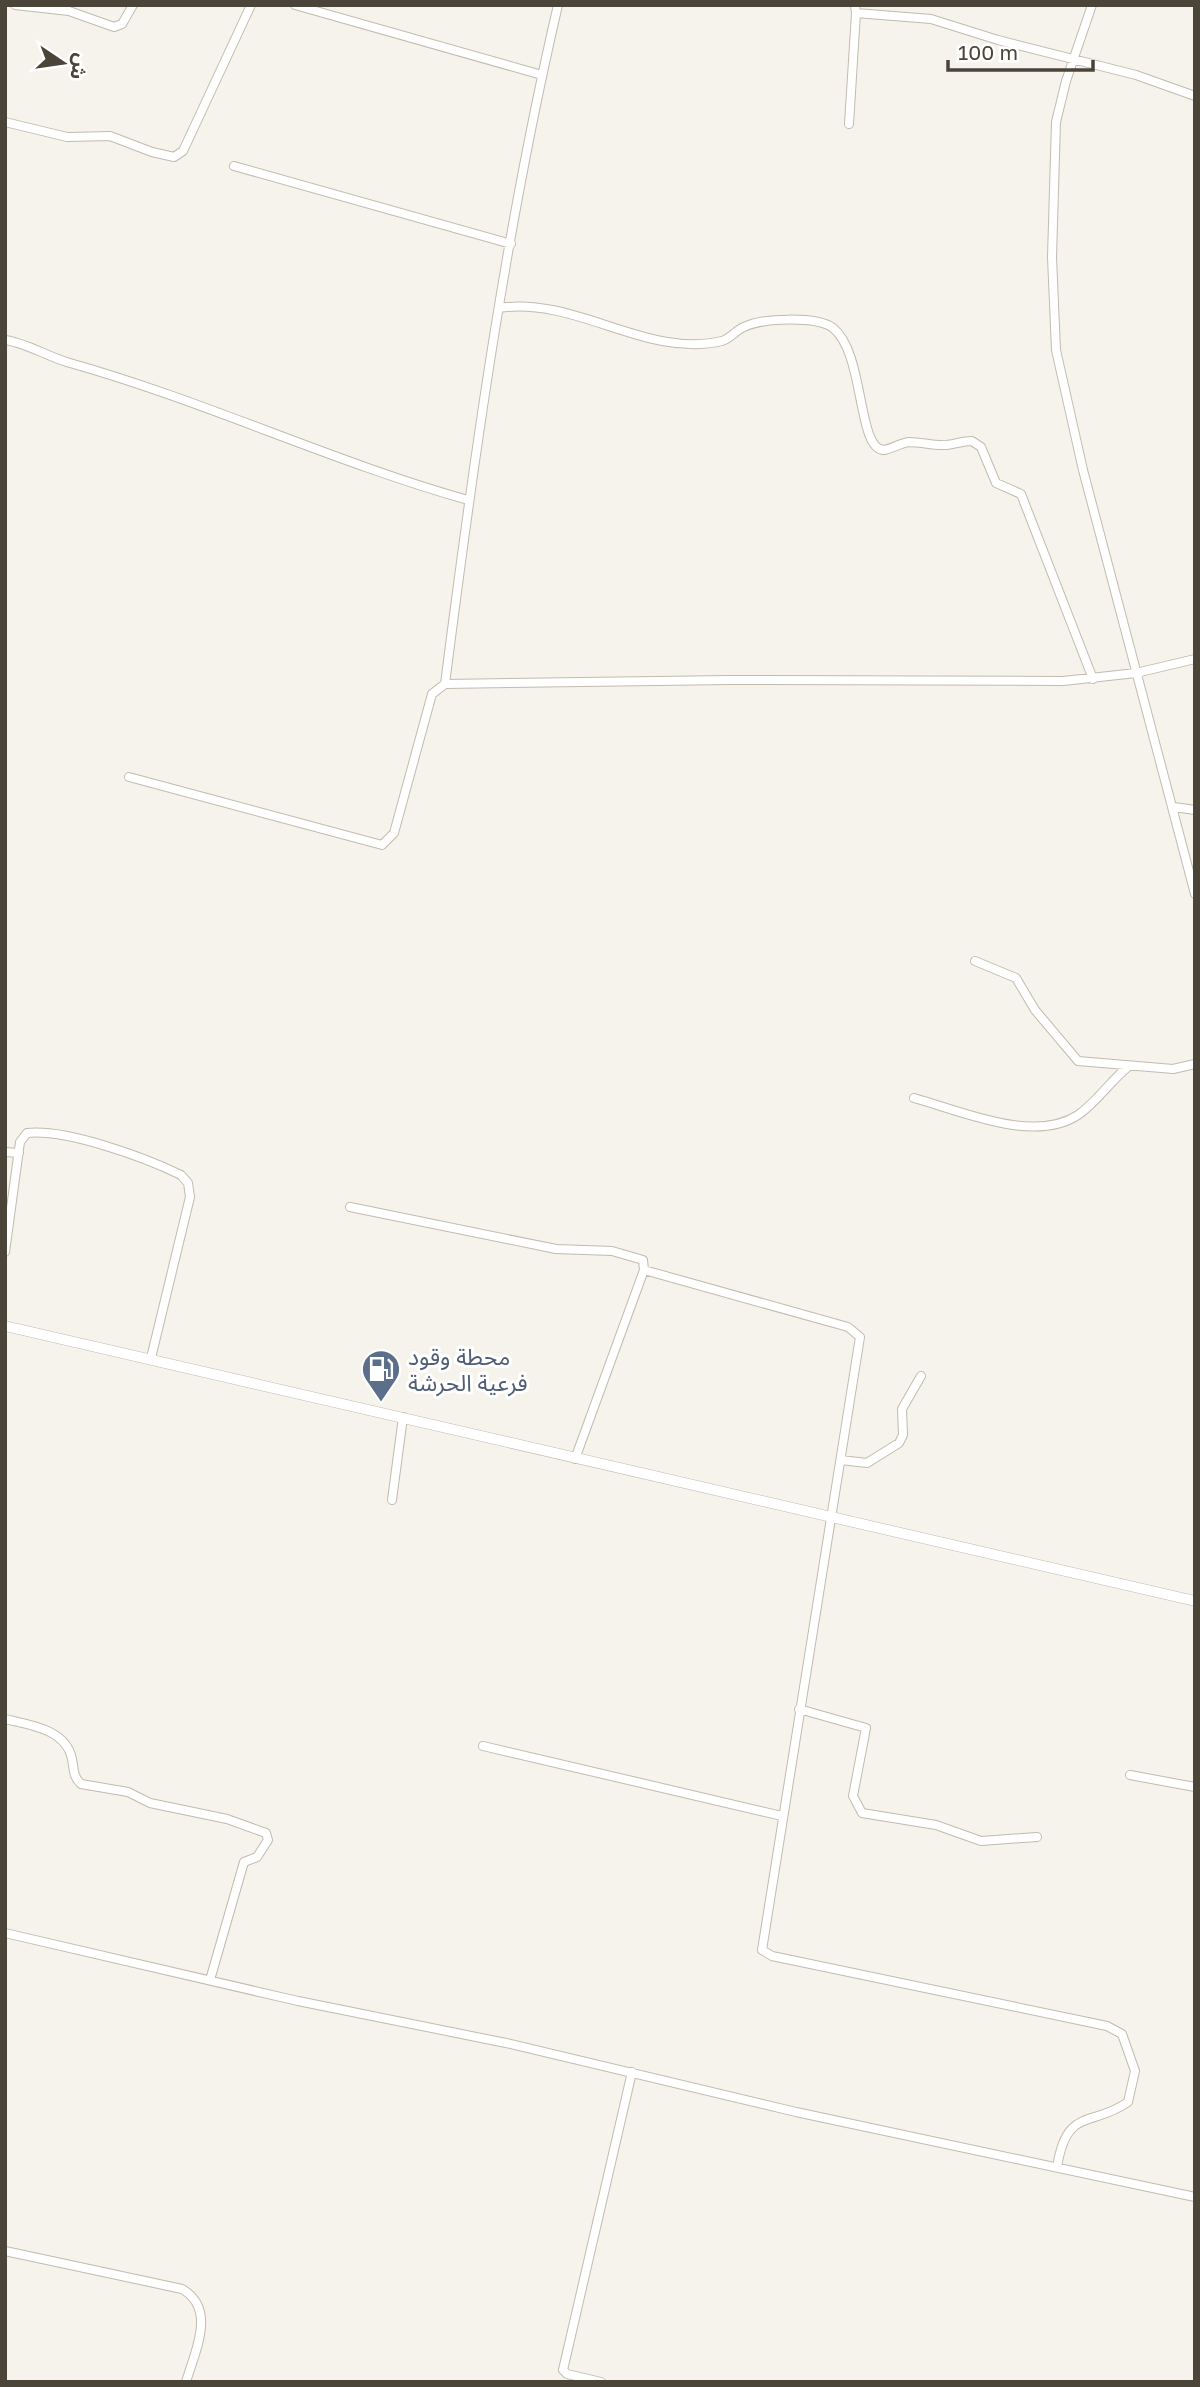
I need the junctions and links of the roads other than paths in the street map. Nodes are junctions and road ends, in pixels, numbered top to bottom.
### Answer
1 (15, 5) edge
2 (133, 5) edge
3 (251, 5) edge
4 (295, 5) edge
5 (558, 5) edge
6 (1092, 5) edge
7 (856, 9) edge
8 (1073, 60) junction
9 (541, 75) junction
10 (1195, 96) edge
11 (5, 122) edge
12 (849, 124) dead end
13 (234, 166) dead end
14 (511, 244) junction
15 (499, 308) junction
16 (5, 340) edge
17 (468, 500) junction
18 (1195, 659) edge
19 (1136, 673) junction
20 (1093, 679) junction
21 (445, 684) junction
22 (129, 778) dead end
23 (1174, 807) junction
24 (1195, 810) edge
25 (1195, 894) edge
26 (975, 961) dead end
27 (1195, 1064) edge
28 (1129, 1066) junction
29 (914, 1098) dead end
30 (5, 1152) edge
31 (19, 1153) junction
32 (351, 1207) dead end
33 (5, 1252) edge
34 (644, 1270) junction
35 (5, 1325) edge
36 (151, 1358) junction
37 (921, 1376) dead end
38 (403, 1417) junction
39 (575, 1459) junction
40 (841, 1460) junction
41 (392, 1500) dead end
42 (832, 1517) junction
43 (1195, 1601) edge
44 (799, 1709) junction
45 (5, 1719) edge
46 (483, 1746) dead end
47 (1130, 1775) dead end
48 (1195, 1787) edge
49 (782, 1816) junction
50 (1037, 1837) dead end
51 (5, 1933) edge
52 (210, 1980) junction
53 (632, 2072) junction
54 (1057, 2167) junction
55 (1195, 2197) edge
56 (5, 2251) edge
57 (186, 2382) edge
58 (600, 2382) edge

1 - 2 street
3 - 11 street
4 - 9 street
5 - 9 street
6 - 8 street
7 - 8 street
7 - 12 street
8 - 10 street
8 - 19 street
9 - 14 street
13 - 14 street
14 - 15 street
15 - 17 street
15 - 20 street
16 - 17 street
17 - 21 street
18 - 19 street
19 - 20 street
19 - 23 street
20 - 21 street
21 - 22 street
23 - 24 street
23 - 25 street
26 - 28 street
27 - 28 street
28 - 29 street
30 - 31 street
31 - 33 street
31 - 36 street
32 - 34 street
34 - 39 street
34 - 40 street
35 - 36 street
36 - 38 street
37 - 40 street
38 - 39 street
38 - 41 street
39 - 42 street
40 - 42 street
42 - 43 street
42 - 44 street
44 - 49 street
44 - 50 street
45 - 52 street
46 - 49 street
47 - 48 street
49 - 54 street
51 - 52 street
52 - 53 street
53 - 54 street
53 - 58 street
54 - 55 street
56 - 57 street

